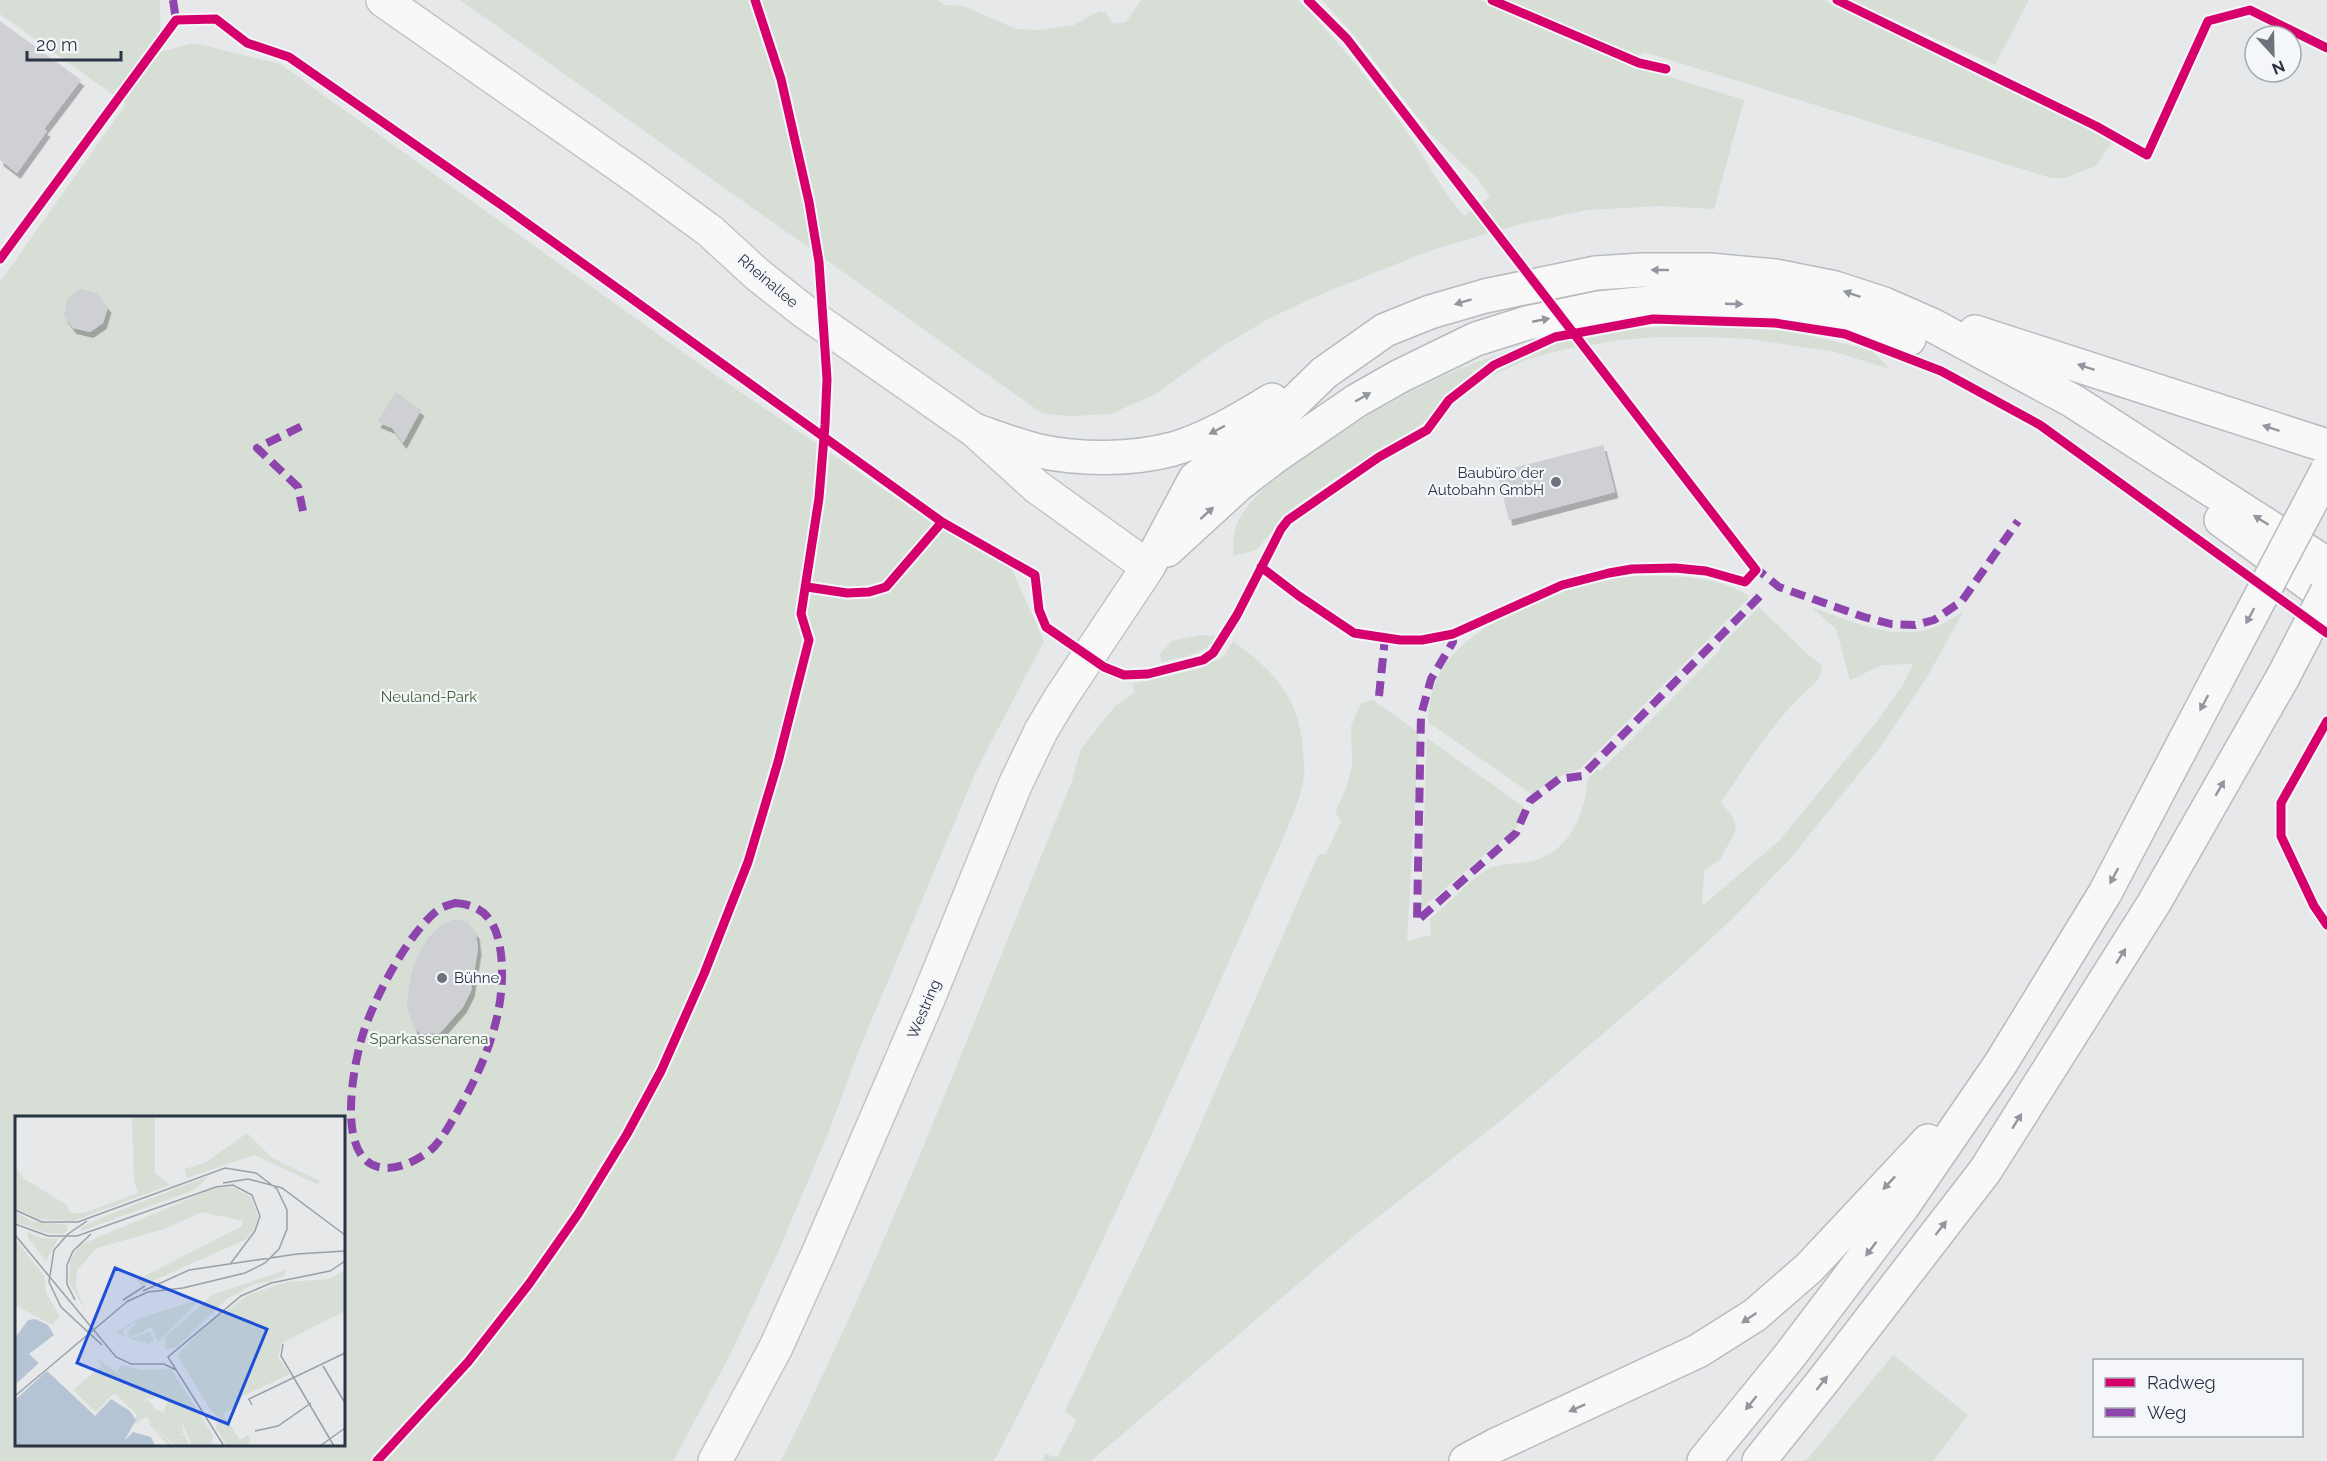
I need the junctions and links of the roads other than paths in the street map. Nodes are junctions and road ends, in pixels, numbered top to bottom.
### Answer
1 (383, 0) edge
2 (1884, 304) junction
3 (1324, 373) junction
4 (974, 430) junction
5 (2327, 446) edge
6 (2327, 471) edge
7 (2327, 564) edge
8 (1148, 567) junction
9 (2327, 592) edge
10 (2327, 597) edge
11 (2001, 1064) junction
12 (715, 1461) edge
13 (1466, 1461) edge
14 (1704, 1461) edge
15 (1759, 1461) edge

1 - 4 main road, Rheinallee
2 -> 3 main road
5 -> 2 main road
7 -> 2 main road
3 -> 4 main road
3 - 8 main road
4 - 8 main road, Rheinallee
6 -> 11 main road, bridge
8 -> 10 main road
8 - 12 main road, Westring
15 -> 9 main road, bridge
11 -> 13 main road
11 -> 14 main road

